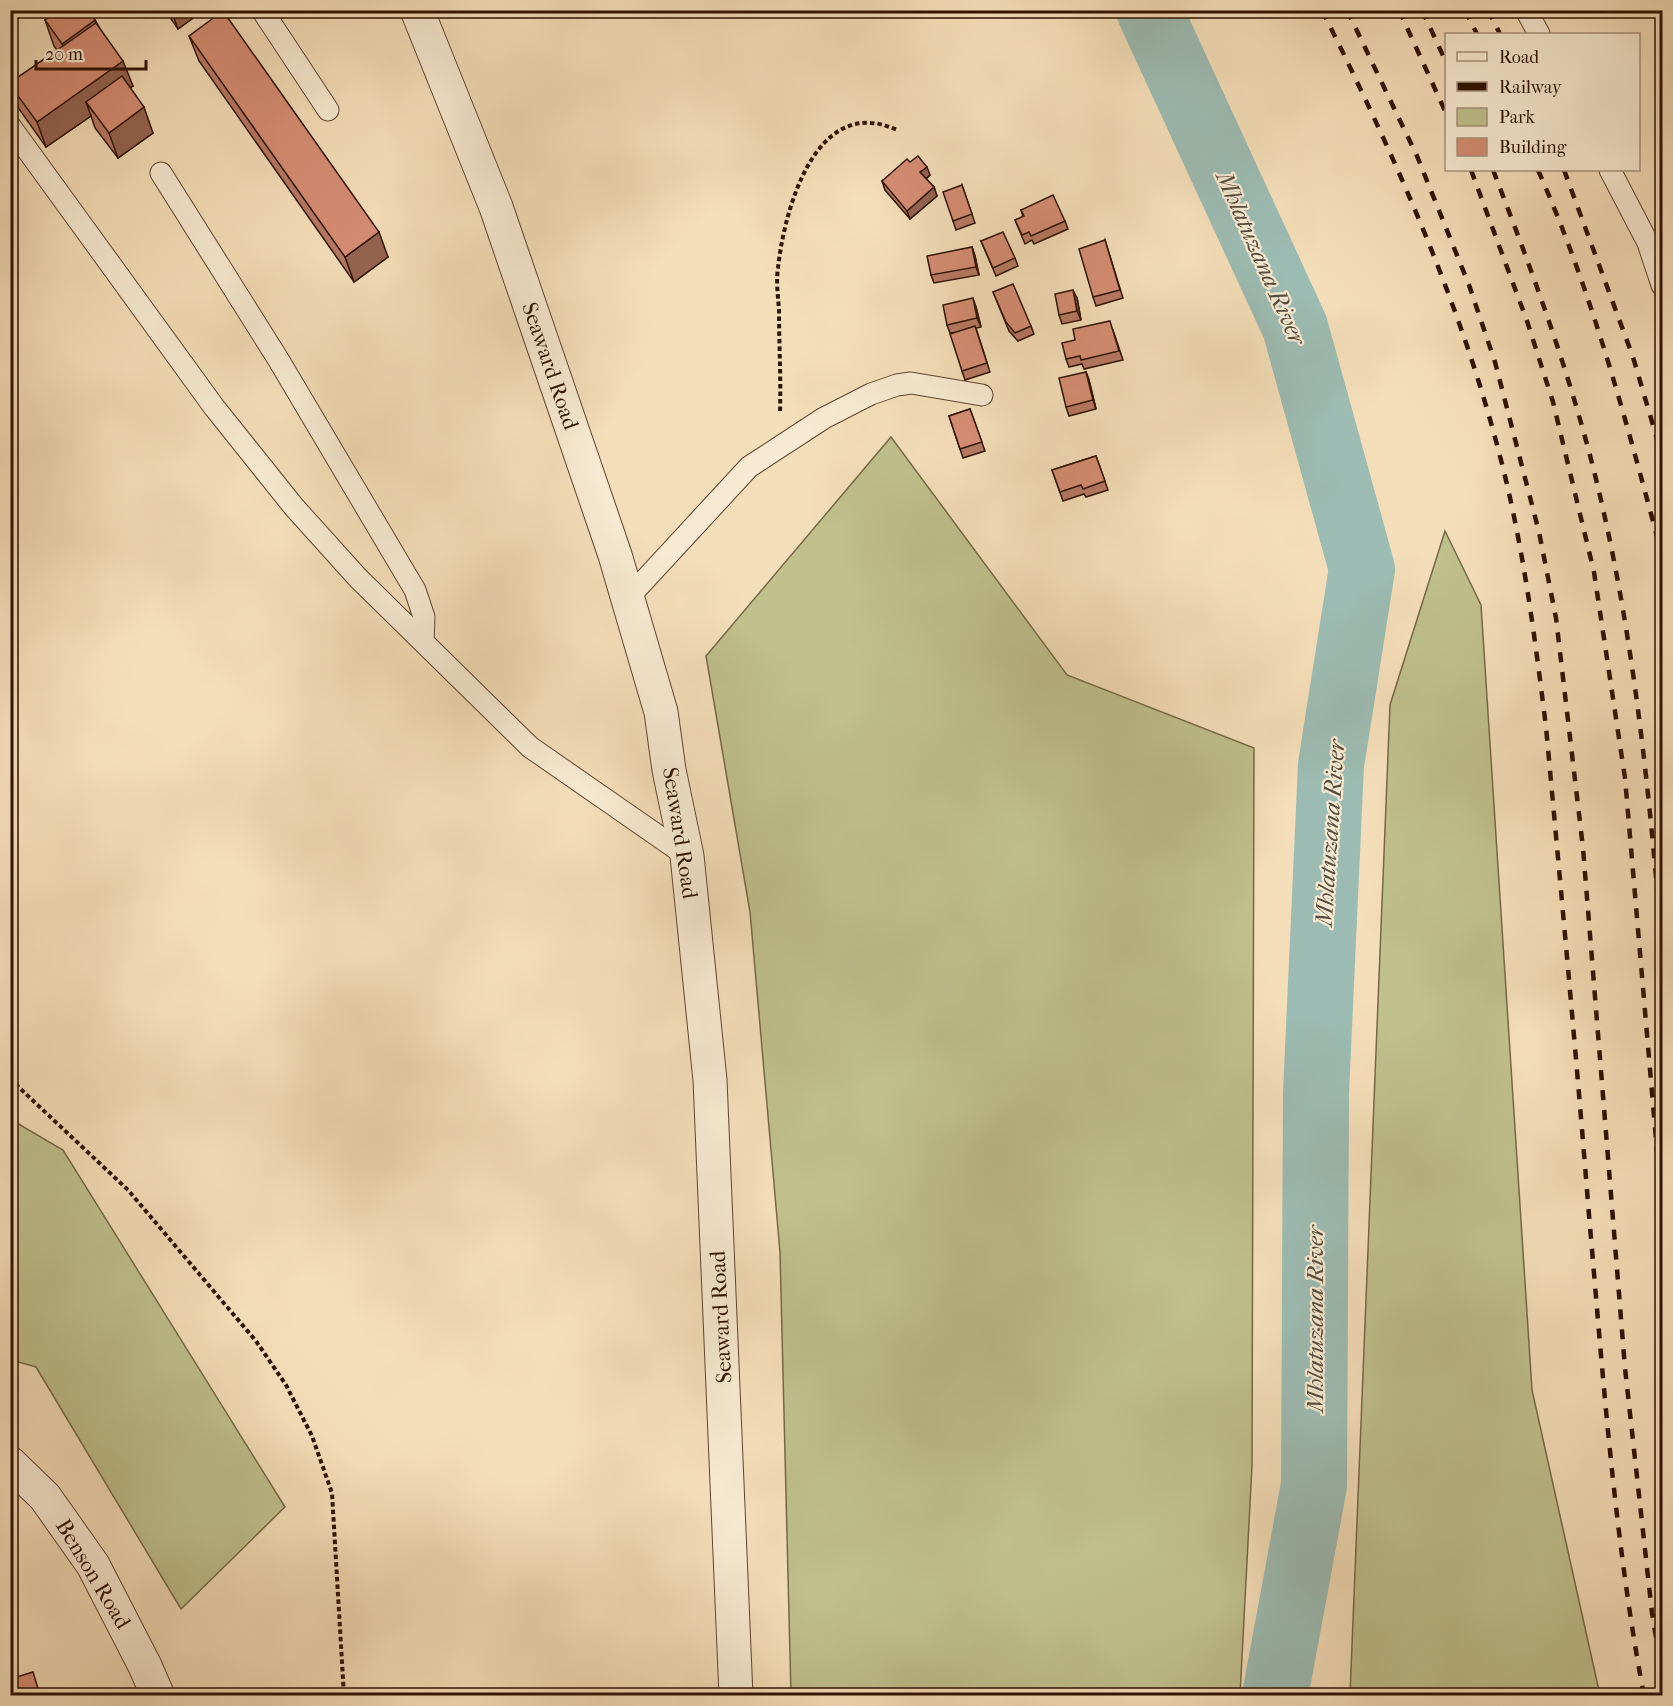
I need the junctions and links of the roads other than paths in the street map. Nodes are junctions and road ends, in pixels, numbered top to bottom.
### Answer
1 (262, 10) edge
2 (417, 10) edge
3 (1526, 10) edge
4 (1538, 33) edge
5 (328, 110) dead end
6 (10, 126) edge
7 (1611, 171) edge
8 (160, 173) dead end
9 (1662, 285) edge
10 (982, 396) dead end
11 (628, 598) junction
12 (423, 642) junction
13 (687, 856) junction
14 (10, 1463) edge
15 (158, 1695) edge
16 (736, 1695) edge

1 - 5 lane
2 - 11 street, Seaward Road
3 - 4 lane
6 - 12 lane
7 - 9 lane
8 - 12 lane
10 - 11 lane
11 - 13 street, Seaward Road
12 - 13 lane
13 - 16 street, Seaward Road
14 - 15 street, Benson Road

